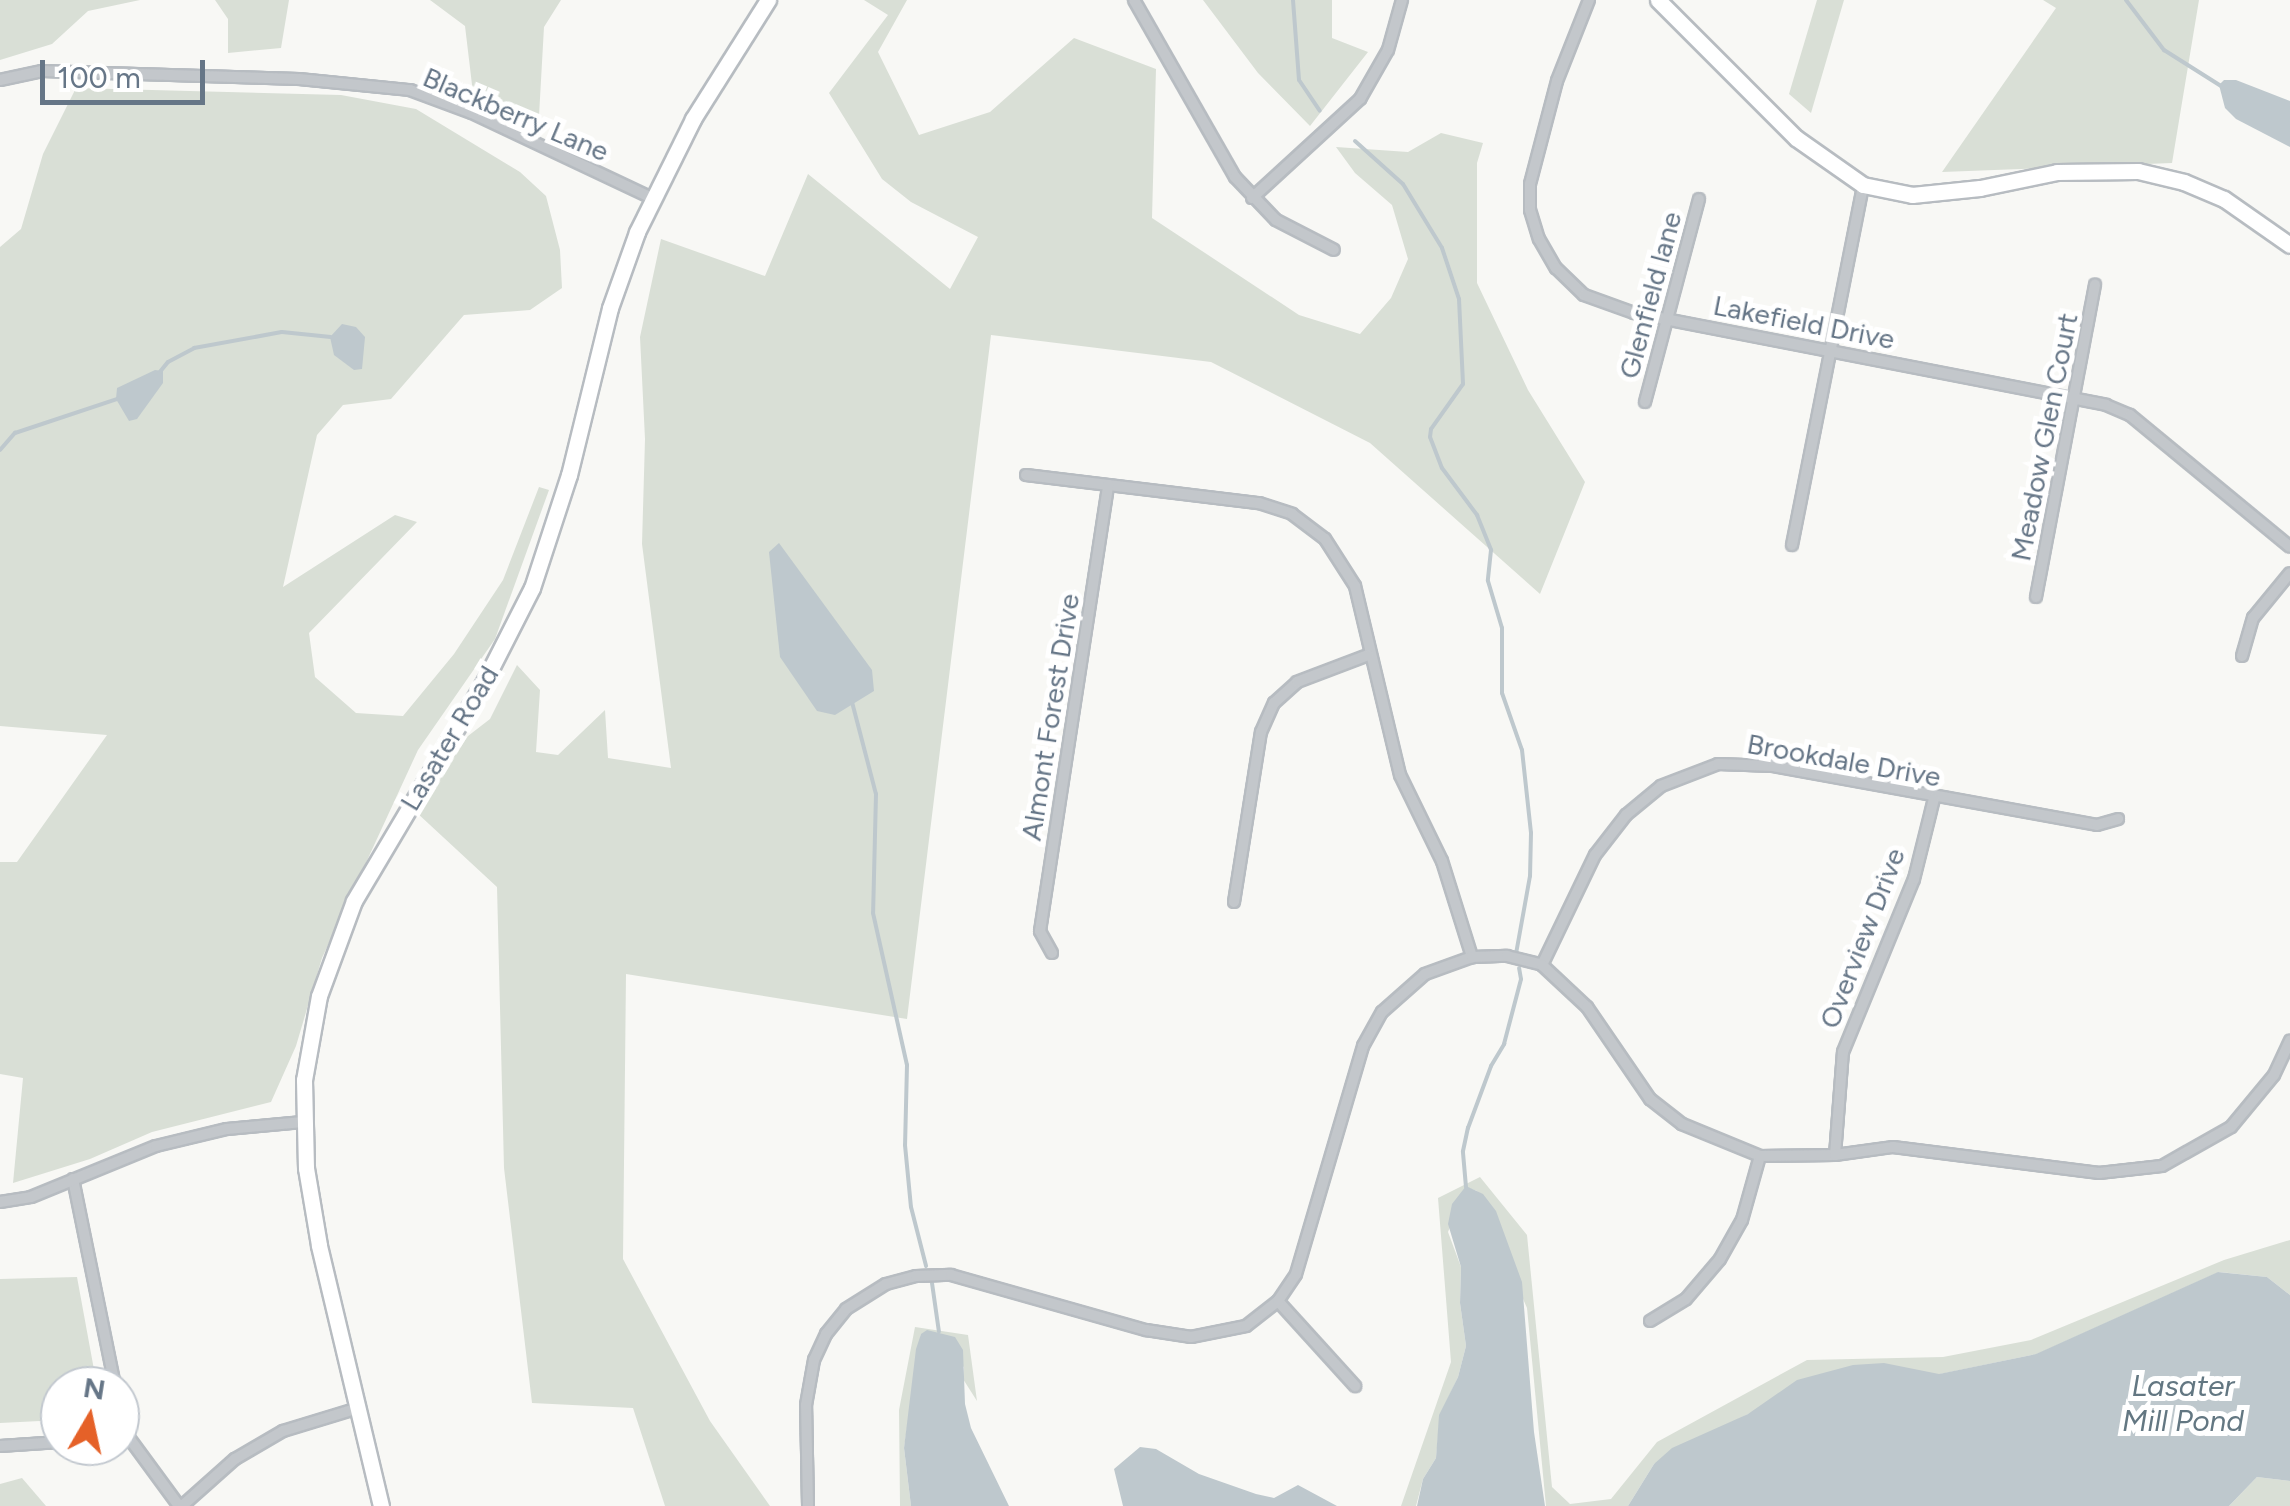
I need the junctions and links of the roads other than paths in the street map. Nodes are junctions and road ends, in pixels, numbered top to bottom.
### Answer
1 (768, 0) edge
2 (1134, 0) edge
3 (1402, 0) edge
4 (1589, 0) edge
5 (1658, 0) edge
6 (0, 80) edge
7 (1864, 185) junction
8 (652, 198) junction
9 (1252, 198) junction
10 (1699, 199) dead end
11 (2290, 244) edge
12 (1334, 250) dead end
13 (2095, 285) dead end
14 (1668, 319) junction
15 (1831, 350) junction
16 (2074, 398) junction
17 (1645, 402) dead end
18 (1026, 475) dead end
19 (1108, 485) junction
20 (1792, 545) dead end
21 (2290, 546) edge
22 (2290, 573) edge
23 (2036, 596) dead end
24 (1368, 655) junction
25 (2242, 656) dead end
26 (1934, 798) junction
27 (2118, 819) dead end
28 (1234, 902) dead end
29 (1052, 953) dead end
30 (1472, 957) junction
31 (1542, 965) junction
32 (2290, 1041) edge
33 (303, 1122) junction
34 (1835, 1154) junction
35 (1760, 1156) junction
36 (73, 1179) junction
37 (0, 1202) edge
38 (1278, 1302) junction
39 (1650, 1321) dead end
40 (111, 1366) edge
41 (1355, 1386) dead end
42 (358, 1408) junction
43 (40, 1443) edge
44 (0, 1446) edge
45 (140, 1455) edge
46 (181, 1506) edge
47 (381, 1506) edge
48 (808, 1506) edge

1 - 8 street, Lasater Road
2 - 9 street
3 - 9 street
4 - 14 street, Lakefield Drive
5 - 7 street
6 - 8 street, Blackberry Lane
7 - 11 street
7 - 15 street
8 - 33 street, Lasater Road
9 - 12 street
10 - 14 street, Glenfield lane
13 - 16 street, Meadow Glen Court
14 - 15 street, Lakefield Drive
14 - 17 street, Glenfield lane
15 - 16 street, Lakefield Drive
15 - 20 street
16 - 21 street, Lakefield Drive
16 - 23 street, Meadow Glen Court
18 - 19 street
19 - 24 street
19 - 29 street, Almont Forest Drive
22 - 25 street
24 - 28 street
24 - 30 street
26 - 27 street, Brookdale Drive
26 - 31 street, Brookdale Drive
26 - 34 street, Overview Drive
30 - 31 street
30 - 38 street
31 - 35 street
32 - 34 street
33 - 36 street
33 - 42 street, Lasater Road
34 - 35 street
35 - 39 street
36 - 37 street
36 - 40 street
38 - 41 street
38 - 48 street
42 - 46 street
42 - 47 street, Lasater Road
43 - 44 street
45 - 46 street

